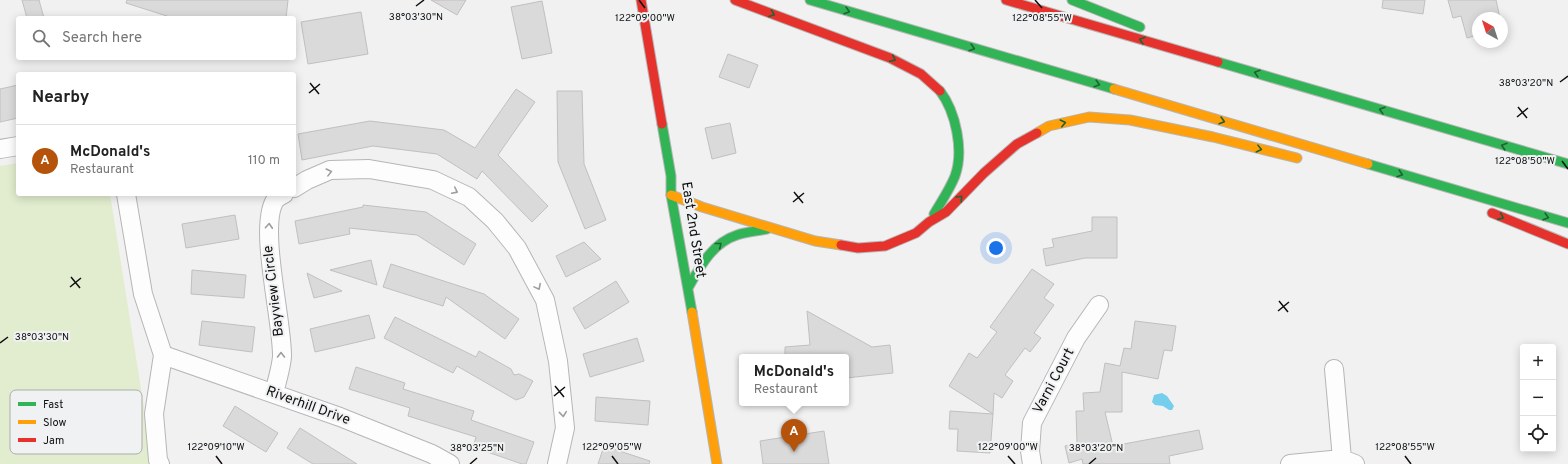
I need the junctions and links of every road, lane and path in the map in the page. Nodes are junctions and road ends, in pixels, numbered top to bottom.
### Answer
1 (642, 0) edge
2 (735, 0) edge
3 (810, 0) edge
4 (1006, 0) edge
5 (1072, 0) edge
6 (1207, 59) junction
7 (1419, 120) junction
8 (1489, 132) dead end
9 (16, 146) edge
10 (0, 149) edge
11 (1303, 159) dead end
12 (1325, 160) dead end
13 (1363, 163) junction
14 (1568, 164) edge
15 (1441, 186) junction
16 (296, 187) edge
17 (671, 194) junction
18 (126, 196) edge
19 (281, 196) edge
20 (930, 222) junction
21 (1568, 223) edge
22 (771, 228) junction
23 (1568, 244) edge
24 (688, 288) junction
25 (1099, 305) dead end
26 (163, 355) junction
27 (1334, 369) dead end
28 (274, 393) junction
29 (1348, 461) edge
30 (160, 464) edge
31 (450, 464) edge
32 (557, 464) edge
33 (717, 464) edge
34 (1032, 464) edge
35 (1290, 464) edge

1 - 17 main road, East 2nd Street
2 -> 20 main road
3 -> 13 main road
6 -> 4 main road
5 - 6 main road
7 -> 6 main road
7 - 8 main road
14 -> 7 main road
9 - 10 street
20 -> 11 main road
12 - 13 main road
13 -> 15 main road
15 -> 21 main road
15 -> 23 main road
16 -> 32 street
17 - 22 main road
17 - 24 main road, East 2nd Street
18 - 26 street
28 -> 19 street, Bayview Circle
20 - 22 main road
24 -> 22 main road
24 - 33 main road, East 2nd Street
25 - 34 street, Varni Court
26 - 28 street, Riverhill Drive
26 - 30 street
27 - 29 street
28 - 31 street, Riverhill Drive
29 - 35 street

